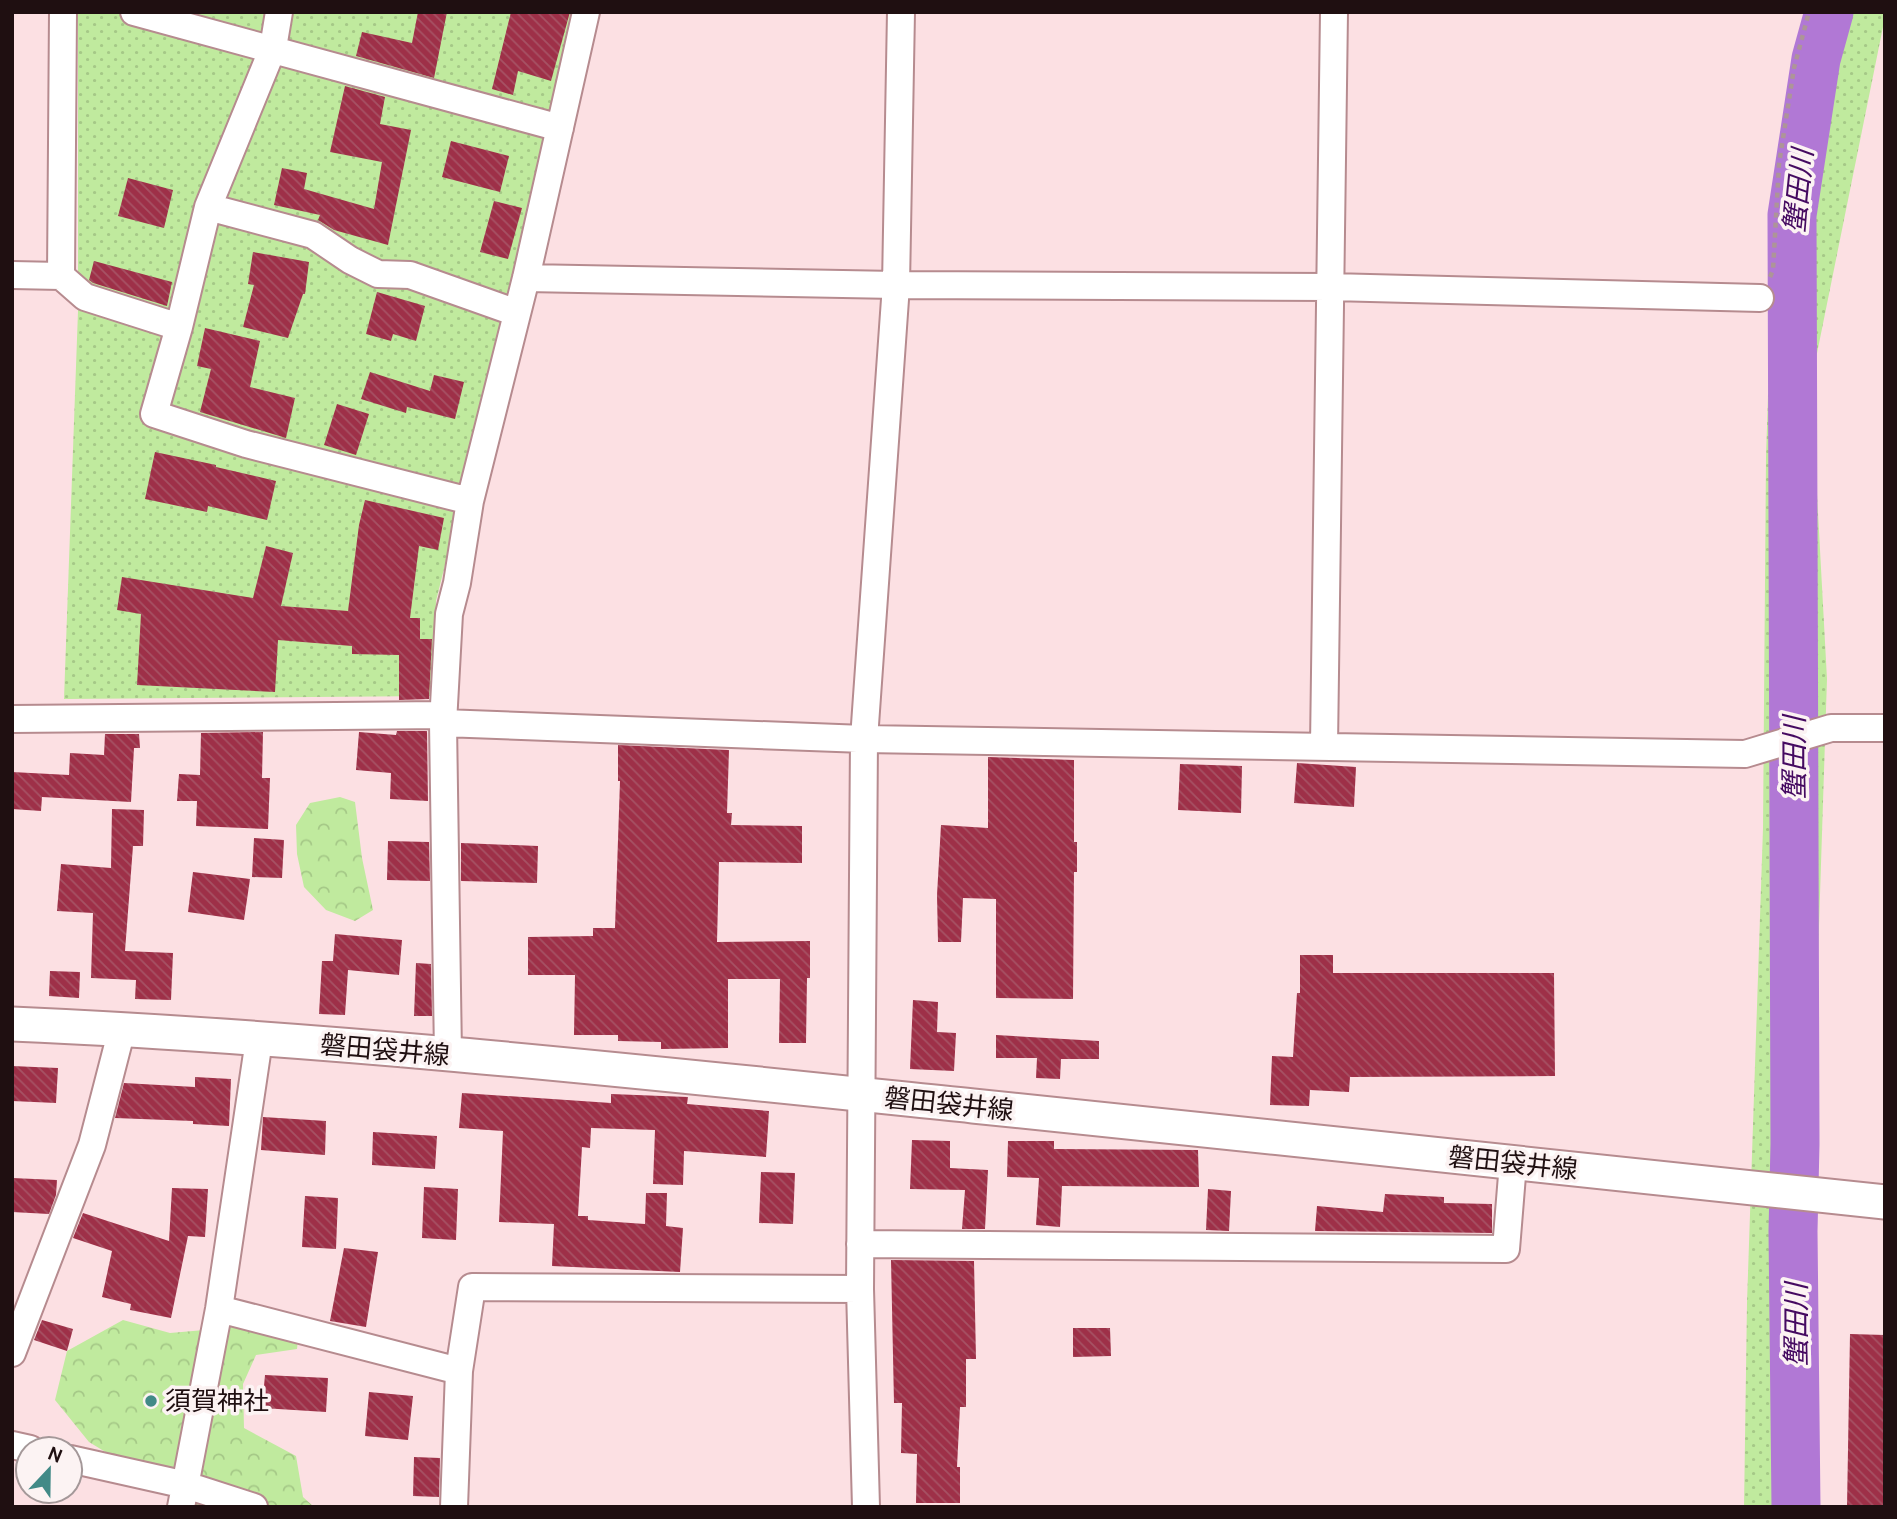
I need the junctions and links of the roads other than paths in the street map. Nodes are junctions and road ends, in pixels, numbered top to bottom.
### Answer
1 (63, 12) edge
2 (134, 12) edge
3 (279, 12) edge
4 (586, 12) edge
5 (901, 12) edge
6 (1334, 12) edge
7 (273, 48) junction
8 (560, 128) junction
9 (208, 207) junction
10 (12, 275) edge
11 (61, 275) junction
12 (526, 278) junction
13 (896, 285) junction
14 (1331, 287) junction
15 (1760, 298) road end
16 (517, 313) junction
17 (179, 327) junction
18 (470, 501) junction
19 (12, 719) edge
20 (443, 719) junction
21 (1885, 728) edge
22 (864, 739) junction
23 (1324, 746) junction
24 (12, 1024) edge
25 (122, 1029) junction
26 (259, 1040) junction
27 (448, 1055) junction
28 (861, 1095) junction
29 (1513, 1163) junction
30 (1885, 1202) edge
31 (860, 1244) junction
32 (860, 1289) junction
33 (219, 1308) junction
34 (12, 1353) edge
35 (459, 1371) junction
36 (84, 1464) edge
37 (184, 1496) edge
38 (254, 1507) edge
39 (454, 1507) edge
40 (866, 1507) edge

1 - 11 street
2 - 7 street
3 - 7 street
4 - 8 street
5 - 13 street
6 - 14 street
7 - 8 street
7 - 9 street
8 - 12 street
9 - 16 street
9 - 17 street
10 - 11 street
11 - 17 street
12 - 13 street
12 - 16 street
13 - 14 street
13 - 22 street
14 - 15 street
14 - 23 street
16 - 18 street
17 - 18 street
18 - 20 street
19 - 20 street
20 - 22 street
20 - 27 street
21 - 23 street
22 - 23 street
22 - 28 street
24 - 25 main road, 磐田袋井線
25 - 26 main road, 磐田袋井線
25 - 34 street
26 - 27 main road, 磐田袋井線
26 - 33 street
27 - 28 main road, 磐田袋井線
28 - 29 main road, 磐田袋井線
28 - 31 street
29 - 30 main road, 磐田袋井線
29 - 31 street
31 - 32 street
32 - 35 street
32 - 40 street
33 - 35 street
33 - 37 street
35 - 39 street
36 - 37 street
37 - 38 street

